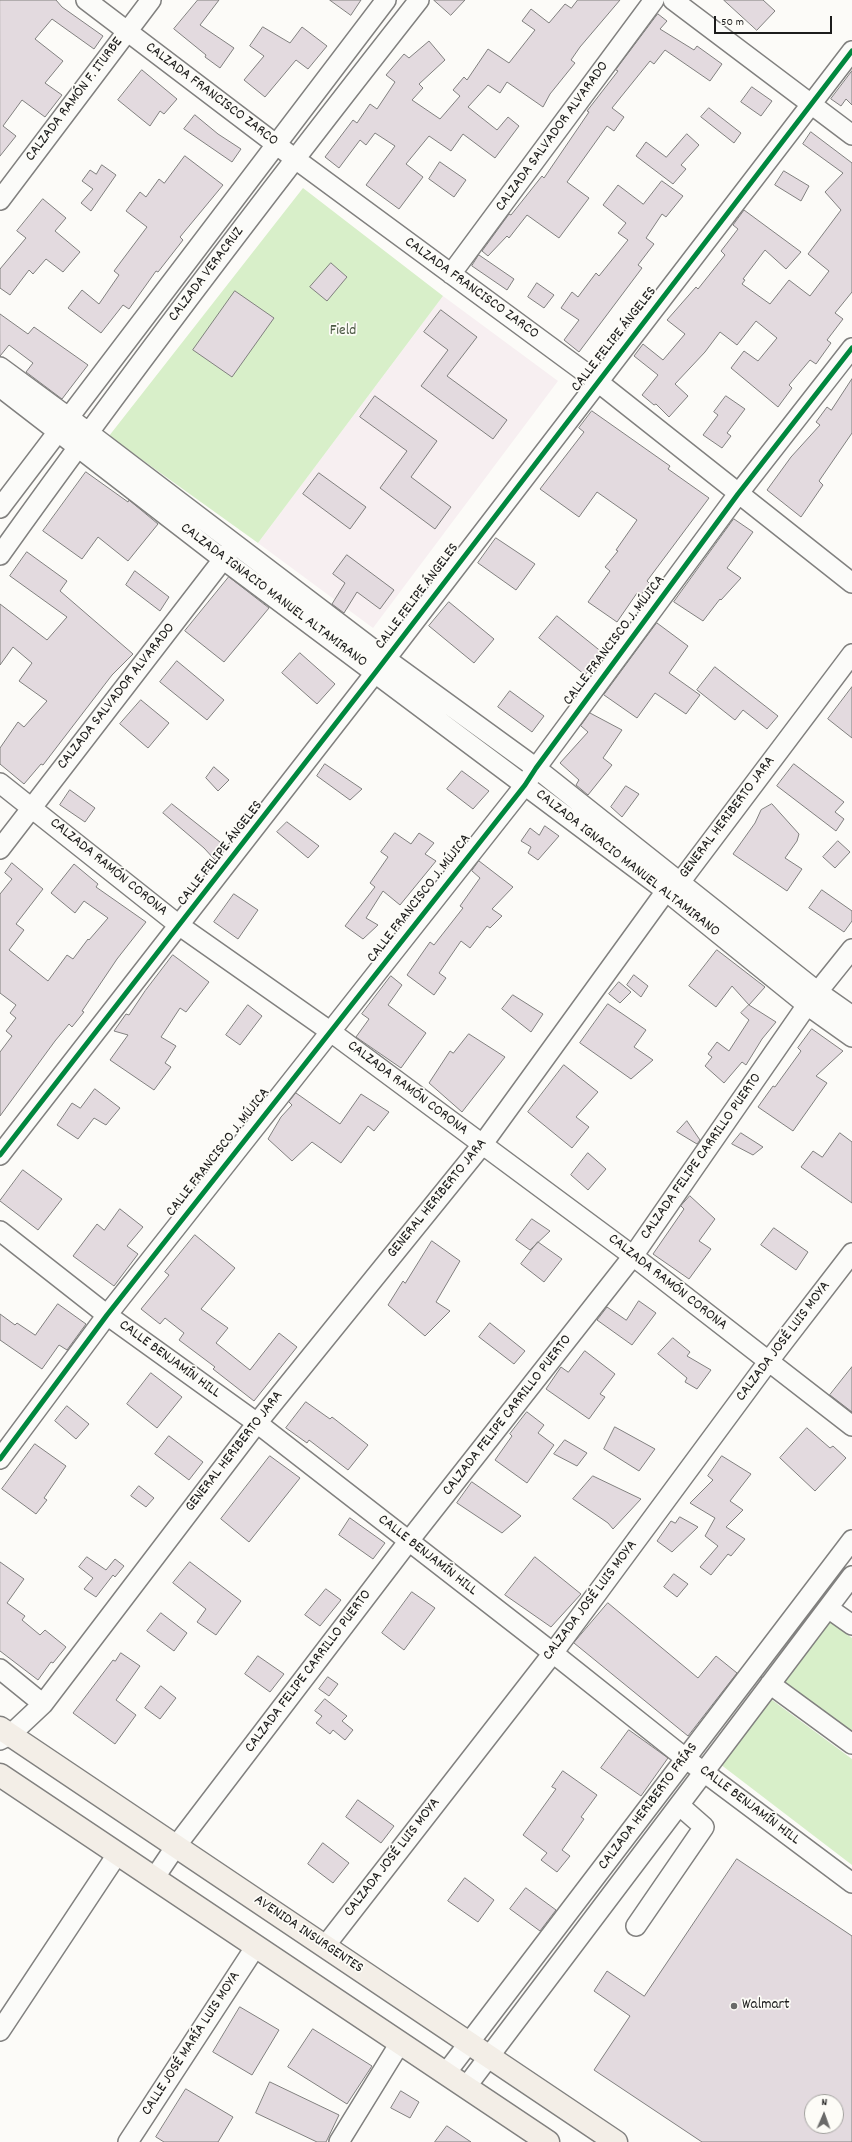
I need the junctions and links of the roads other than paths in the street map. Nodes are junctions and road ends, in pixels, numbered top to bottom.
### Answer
1 (86, 0) edge
2 (151, 0) edge
3 (386, 0) edge
4 (420, 0) edge
5 (654, 0) edge
6 (673, 0) edge
7 (126, 32) junction
8 (852, 51) edge
9 (813, 104) junction
10 (852, 135) edge
11 (276, 145) junction
12 (294, 158) junction
13 (0, 200) edge
14 (452, 274) junction
15 (852, 348) edge
16 (0, 367) edge
17 (598, 382) junction
18 (0, 387) edge
19 (63, 424) junction
20 (83, 439) junction
21 (738, 494) junction
22 (0, 508) edge
23 (234, 544) junction
24 (0, 554) edge
25 (224, 560) junction
26 (852, 582) edge
27 (852, 654) edge
28 (381, 666) junction
29 (536, 768) junction
30 (0, 783) edge
31 (525, 785) junction
32 (32, 808) junction
33 (0, 850) edge
34 (673, 886) junction
35 (180, 926) junction
36 (852, 949) edge
37 (812, 998) junction
38 (852, 1016) edge
39 (330, 1032) junction
40 (852, 1037) edge
41 (482, 1145) junction
42 (0, 1155) edge
43 (0, 1231) edge
44 (852, 1253) edge
45 (633, 1256) junction
46 (107, 1315) junction
47 (768, 1362) junction
48 (257, 1423) junction
49 (852, 1426) edge
50 (0, 1459) edge
51 (852, 1540) edge
52 (408, 1542) junction
53 (852, 1576) edge
54 (828, 1608) junction
55 (852, 1625) edge
56 (553, 1653) junction
57 (0, 1669) edge
58 (770, 1684) junction
59 (43, 1704) junction
60 (3, 1734) edge
61 (852, 1744) edge
62 (685, 1758) junction
63 (704, 1772) junction
64 (0, 1775) edge
65 (679, 1805) junction
66 (176, 1846) junction
67 (118, 1853) junction
68 (155, 1877) junction
69 (852, 1882) edge
70 (636, 1926) dead end
71 (256, 1946) junction
72 (325, 1946) junction
73 (0, 2031) edge
74 (400, 2043) junction
75 (469, 2043) junction
76 (488, 2056) junction
77 (446, 2073) junction
78 (466, 2087) junction
79 (128, 2142) edge
80 (339, 2142) edge
81 (548, 2142) edge
82 (616, 2142) edge

1 - 7 street, CALZADA FRANCISCO ZARCO
2 - 7 street, CALZADA RAMÓN F. ITURBE
3 - 11 street, CALZADA VERACRUZ
4 - 12 street, CALZADA VERACRUZ
5 - 14 street, CALZADA SALVADOR ALVARADO
6 - 9 street
7 - 11 street, CALZADA FRANCISCO ZARCO
7 - 13 street, CALZADA RAMÓN F. ITURBE
8 - 9 street, CALLE FELIPE ÁNGELES
9 - 10 street
9 - 17 street, CALLE FELIPE ÁNGELES
11 - 12 street, CALZADA FRANCISCO ZARCO
11 - 19 street, CALZADA VERACRUZ
12 - 14 street, CALZADA FRANCISCO ZARCO
12 - 20 street, CALZADA VERACRUZ
14 - 17 street, CALZADA FRANCISCO ZARCO
15 - 21 street, CALLE FRANCISCO J. MÚJICA
16 - 19 street, CALZADA IGNACIO MANUEL ALTAMIRANO
17 - 21 street, CALZADA FRANCISCO ZARCO
17 - 28 street, CALLE FELIPE ÁNGELES
18 - 19 street, CALZADA IGNACIO MANUEL ALTAMIRANO
19 - 20 street, CALZADA IGNACIO MANUEL ALTAMIRANO
19 - 22 street, CALZADA VERACRUZ
20 - 23 street, CALZADA IGNACIO MANUEL ALTAMIRANO
20 - 24 street, CALZADA VERACRUZ
20 - 25 street, CALZADA IGNACIO MANUEL ALTAMIRANO
21 - 26 street, CALZADA FRANCISCO ZARCO
21 - 29 street, CALLE FRANCISCO J. MÚJICA
23 - 25 street, CALZADA SALVADOR ALVARADO
23 - 28 street, CALZADA IGNACIO MANUEL ALTAMIRANO
25 - 28 street, CALZADA IGNACIO MANUEL ALTAMIRANO
25 - 32 street, CALZADA SALVADOR ALVARADO
27 - 34 street, GENERAL HERIBERTO JARA
28 - 29 street, CALZADA IGNACIO MANUEL ALTAMIRANO
28 - 31 street, CALZADA IGNACIO MANUEL ALTAMIRANO
28 - 35 street, CALLE FELIPE ÁNGELES
29 - 31 street, CALLE FRANCISCO J. MÚJICA
29 - 34 street, CALZADA IGNACIO MANUEL ALTAMIRANO
30 - 32 street, CALZADA RAMÓN CORONA
31 - 34 street, CALZADA IGNACIO MANUEL ALTAMIRANO
31 - 39 street, CALLE FRANCISCO J. MÚJICA
32 - 33 street, CALZADA SALVADOR ALVARADO
32 - 35 street, CALZADA RAMÓN CORONA
34 - 37 street, CALZADA IGNACIO MANUEL ALTAMIRANO
34 - 41 street, GENERAL HERIBERTO JARA
35 - 39 street, CALZADA RAMÓN CORONA
35 - 42 street, CALLE FELIPE ÁNGELES
36 - 37 street, CALZADA FELIPE CARRILLO PUERTO
37 - 38 street, CALZADA IGNACIO MANUEL ALTAMIRANO
37 - 40 street, CALZADA IGNACIO MANUEL ALTAMIRANO
37 - 45 street, CALZADA FELIPE CARRILLO PUERTO
39 - 41 street, CALZADA RAMÓN CORONA
39 - 46 street, CALLE FRANCISCO J. MÚJICA
41 - 45 street, CALZADA RAMÓN CORONA
41 - 48 street, GENERAL HERIBERTO JARA
43 - 46 street, CALLE BENJAMÍN HILL
44 - 47 street, CALZADA JOSÉ LUIS MOYA
45 - 47 street, CALZADA RAMÓN CORONA
45 - 52 street, CALZADA FELIPE CARRILLO PUERTO
46 - 48 street, CALLE BENJAMÍN HILL
46 - 50 street, CALLE FRANCISCO J. MÚJICA
47 - 49 street, CALZADA RAMÓN CORONA
47 - 56 street, CALZADA JOSÉ LUIS MOYA
48 - 52 street, CALLE BENJAMÍN HILL
48 - 59 street, GENERAL HERIBERTO JARA
51 - 62 street, CALZADA HERIBERTO FRÍAS
52 - 56 street, CALLE BENJAMÍN HILL
52 - 66 street, CALZADA FELIPE CARRILLO PUERTO
53 - 54 street, CALZADA HERIBERTO FRÍAS
54 - 55 street
54 - 58 street, CALZADA HERIBERTO FRÍAS
56 - 62 street, CALLE BENJAMÍN HILL
56 - 72 street, CALZADA JOSÉ LUIS MOYA
57 - 59 street
58 - 61 street
58 - 63 street, CALZADA HERIBERTO FRÍAS
59 - 60 street, GENERAL HERIBERTO JARA
60 - 66 main road, AVENIDA INSURGENTES
62 - 63 street, CALLE BENJAMÍN HILL
62 - 75 street, CALZADA HERIBERTO FRÍAS
63 - 65 street, CALZADA HERIBERTO FRÍAS
63 - 69 street, CALLE BENJAMÍN HILL
64 - 67 main road
65 - 70 street
65 - 76 street, CALZADA HERIBERTO FRÍAS
66 - 68 street, CALZADA FELIPE CARRILLO PUERTO
66 - 72 main road, AVENIDA INSURGENTES
67 - 68 main road
67 - 73 street
68 - 71 main road
71 - 74 main road
71 - 79 street, CALLE JOSÉ MARÍA LUIS MOYA
72 - 75 main road, AVENIDA INSURGENTES
74 - 77 main road
74 - 80 street
75 - 76 main road, AVENIDA INSURGENTES
75 - 77 street, CALZADA HERIBERTO FRÍAS
76 - 78 street, CALZADA HERIBERTO FRÍAS
76 - 82 main road, AVENIDA INSURGENTES
77 - 78 main road
78 - 81 main road

